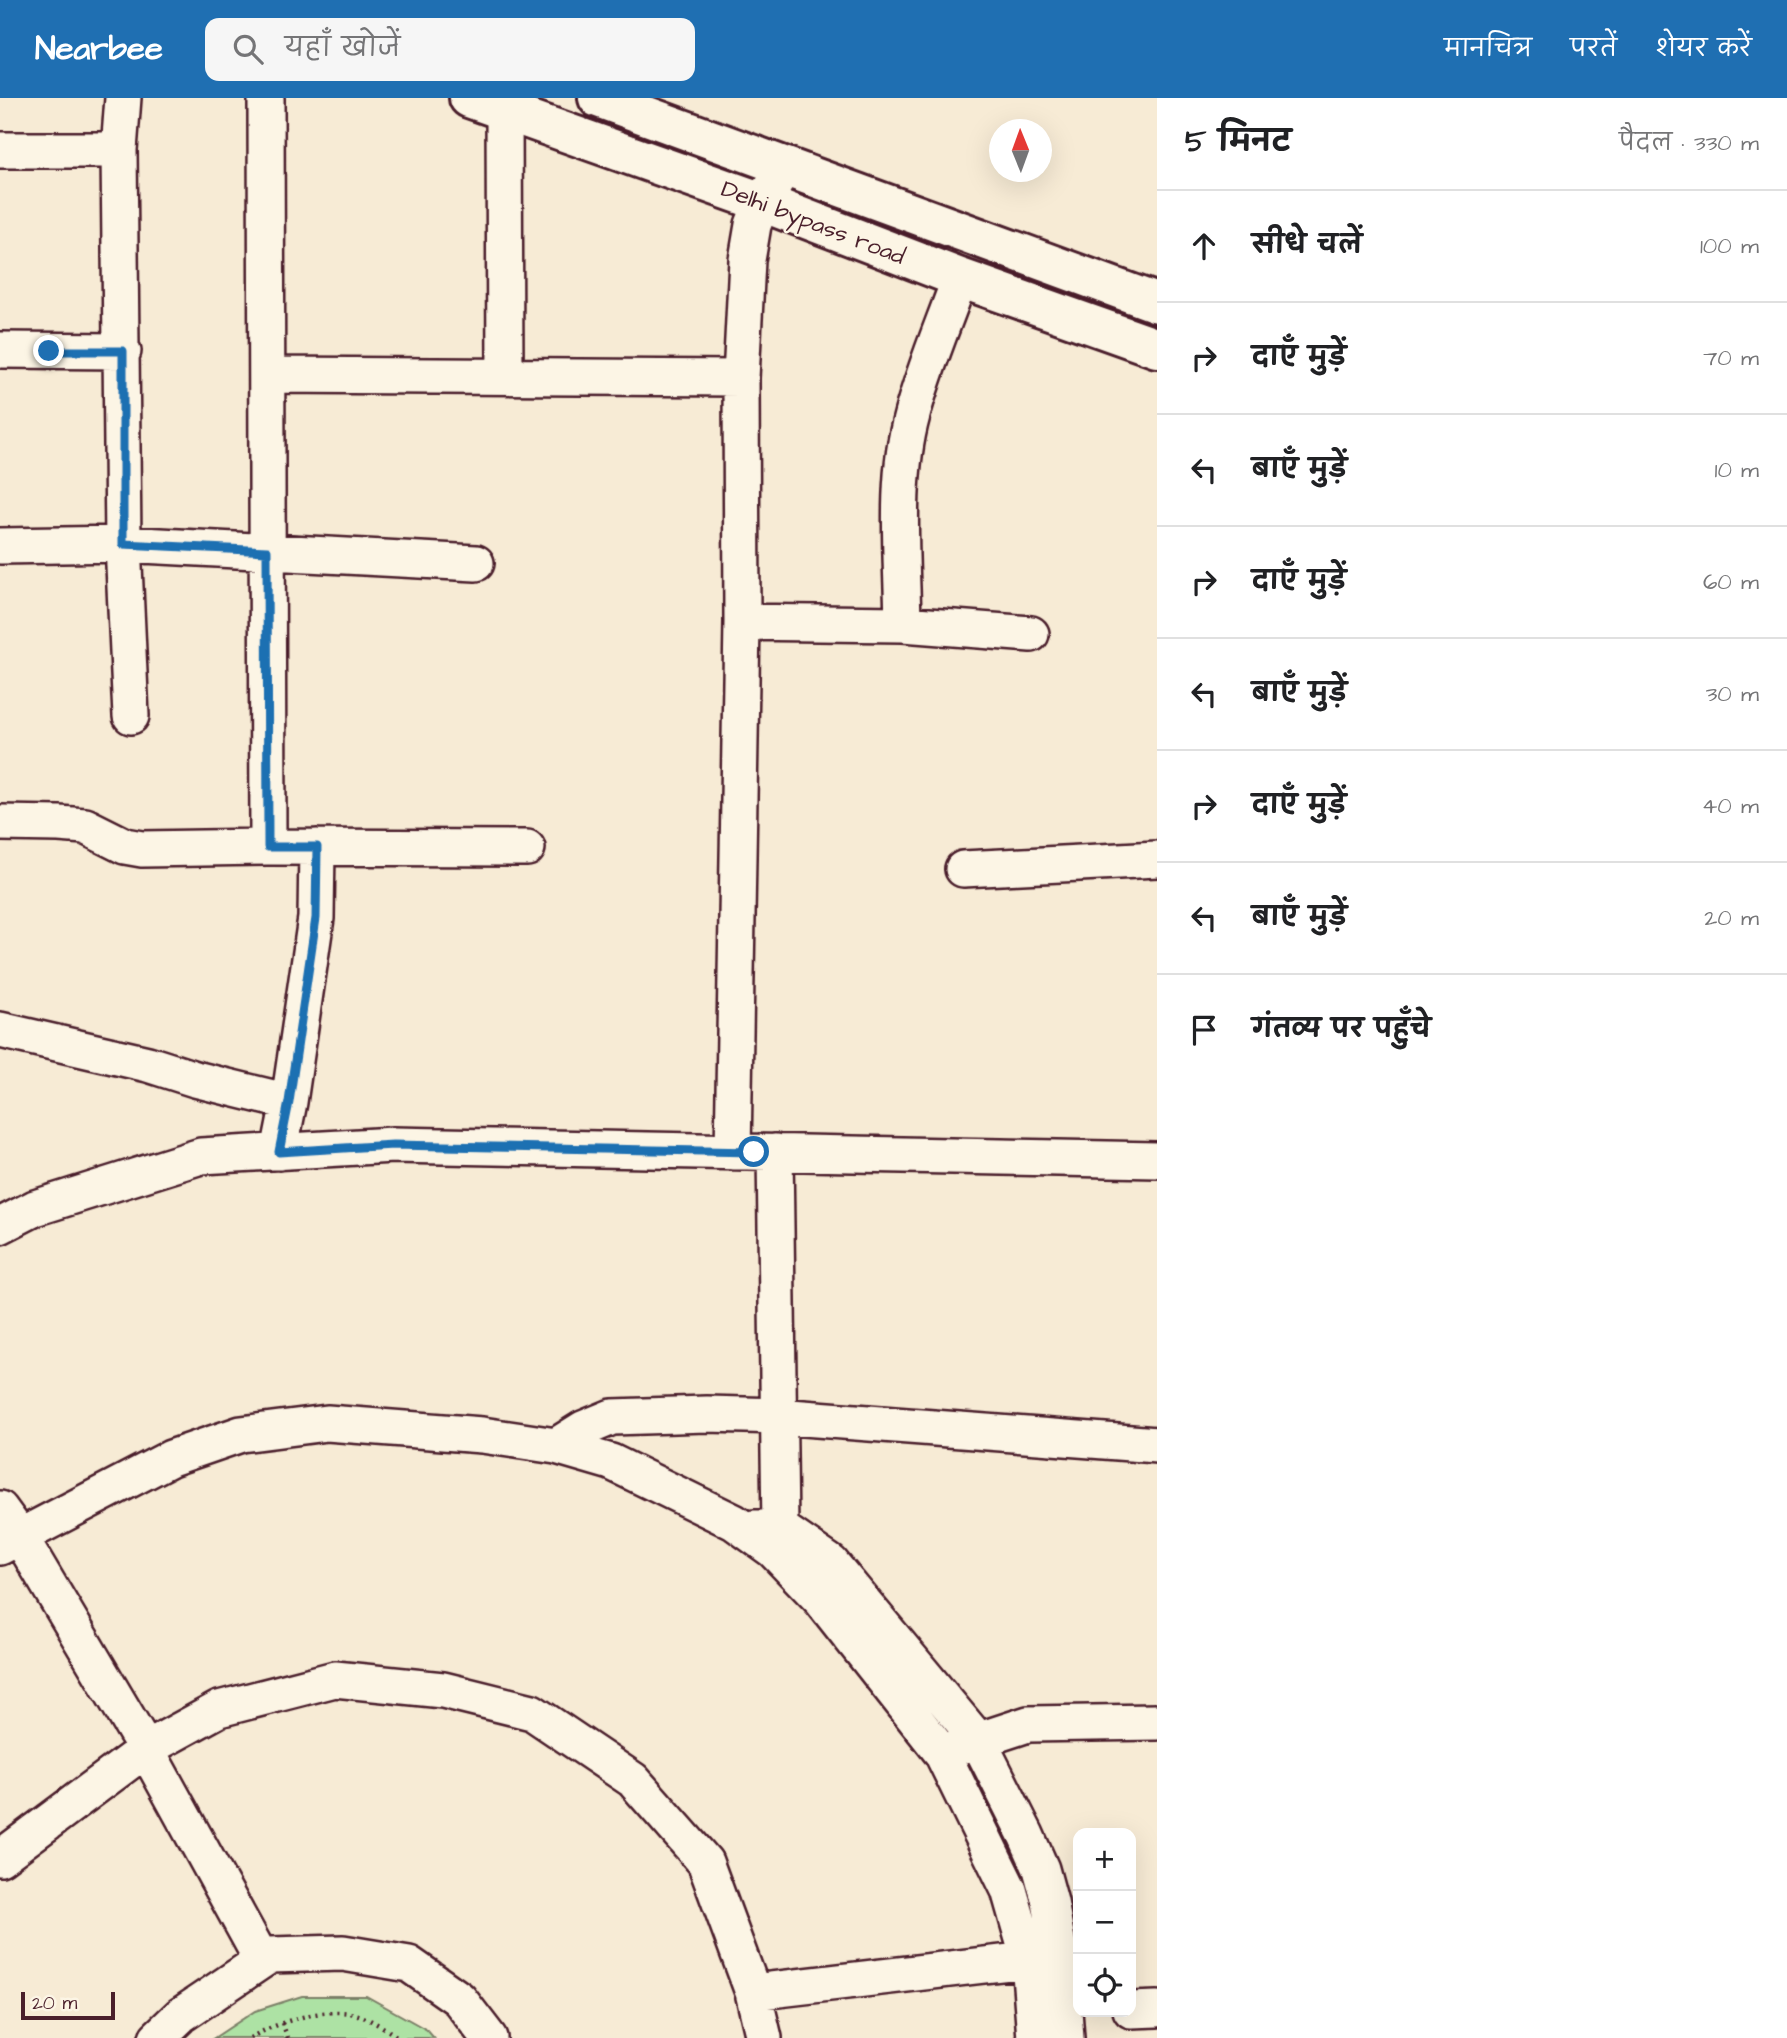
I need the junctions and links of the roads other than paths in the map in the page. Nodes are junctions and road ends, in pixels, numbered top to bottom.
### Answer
1 (123, 98) edge
2 (266, 98) edge
3 (598, 98) edge
4 (487, 104) edge
5 (0, 150) edge
6 (119, 150) junction
7 (785, 166) junction
8 (762, 202) junction
9 (960, 278) junction
10 (1157, 303) edge
11 (1157, 348) edge
12 (0, 351) edge
13 (123, 351) junction
14 (267, 375) junction
15 (505, 376) junction
16 (741, 378) junction
17 (123, 544) junction
18 (0, 546) edge
19 (267, 551) junction
20 (476, 563) dead end
21 (742, 622) junction
22 (903, 624) junction
23 (1031, 634) dead end
24 (131, 716) dead end
25 (0, 823) edge
26 (268, 847) junction
27 (317, 847) junction
28 (527, 848) dead end
29 (1157, 859) edge
30 (962, 869) dead end
31 (0, 1030) edge
32 (289, 1102) junction
33 (279, 1152) junction
34 (733, 1152) junction
35 (775, 1153) junction
36 (1157, 1160) edge
37 (0, 1226) edge
38 (777, 1416) junction
39 (1157, 1445) edge
40 (556, 1446) junction
41 (6, 1530) edge
42 (776, 1539) junction
43 (1157, 1722) edge
44 (978, 1740) junction
45 (146, 1749) junction
46 (942, 1753) junction
47 (0, 1858) edge
48 (1044, 1958) junction
49 (262, 1960) junction
50 (753, 1992) junction
51 (1157, 2009) edge
52 (1136, 2010) edge
53 (1055, 2022) edge
54 (158, 2038) edge
55 (489, 2038) edge
56 (764, 2038) edge

1 - 6 street
2 - 14 street
3 - 7 main road, Delhi bypass road
4 - 8 main road, Delhi bypass road
4 - 15 street
5 - 6 street
6 - 13 street
7 - 8 street
7 - 10 main road, Delhi bypass road
8 - 9 main road, Delhi bypass road
8 - 16 street
9 - 11 main road, Delhi bypass road
9 - 22 street
12 - 13 street
13 - 17 street
14 - 15 street
14 - 19 street
15 - 16 street
16 - 21 street
17 - 18 street
17 - 19 street
17 - 24 street
19 - 20 street
19 - 26 street
21 - 22 street
21 - 34 street
22 - 23 street
25 - 26 street
26 - 27 street
27 - 28 street
27 - 32 street
29 - 30 street
31 - 32 street
32 - 33 street
33 - 34 street
33 - 37 street
34 - 35 street
35 - 36 street
35 - 38 street
38 - 39 street
38 - 40 street
38 - 42 street
40 - 41 street
40 - 42 street
41 - 45 street
42 - 44 street
42 - 46 street
43 - 44 street
44 - 46 street
44 - 48 street
45 - 47 street
45 - 49 street
45 - 50 street
46 - 48 street
48 - 50 street
48 - 53 street
49 - 54 street
49 - 55 street
50 - 56 street
51 - 52 street

